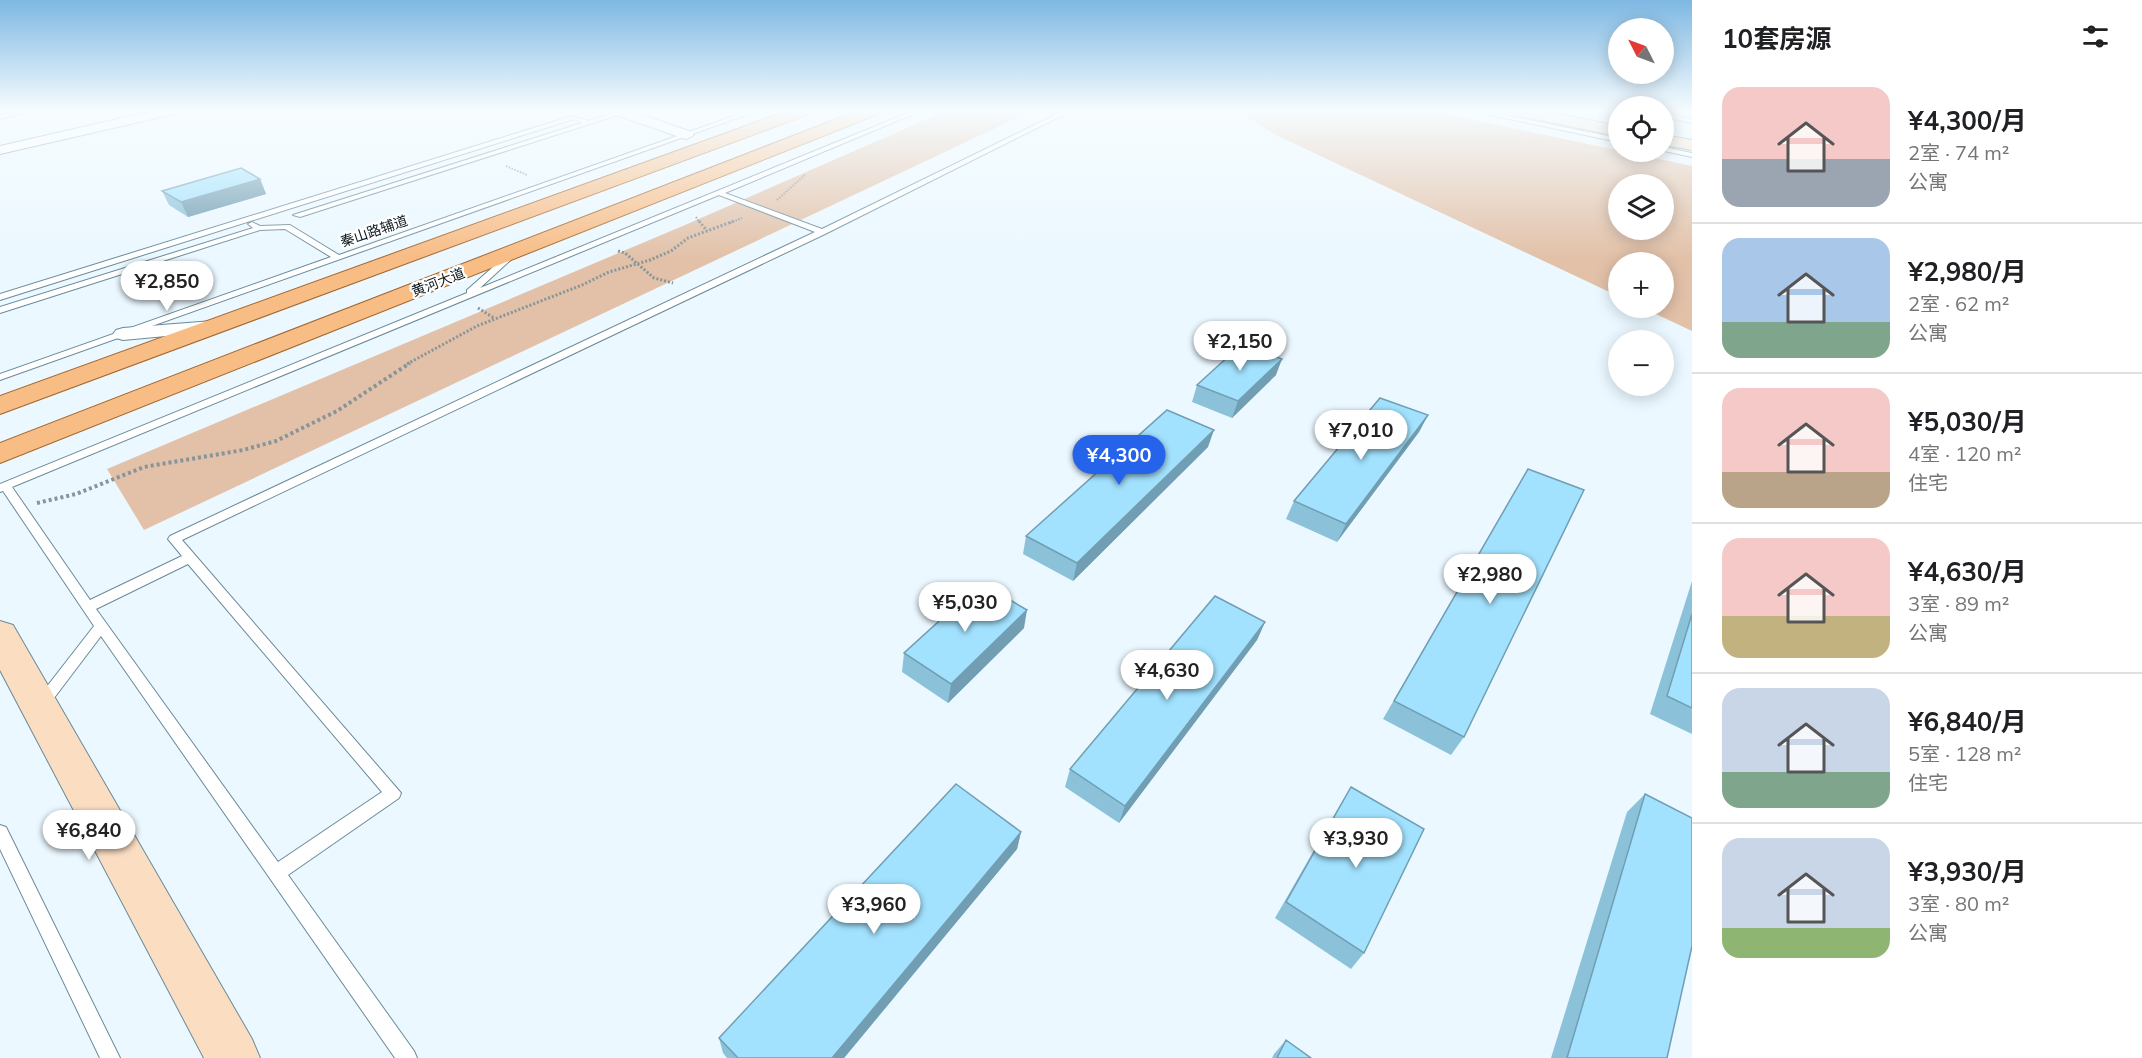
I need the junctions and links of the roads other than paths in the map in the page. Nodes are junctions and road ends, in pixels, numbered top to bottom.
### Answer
1 (439, 159) edge
2 (473, 159) edge
3 (617, 159) edge
4 (672, 159) edge
5 (749, 159) edge
6 (800, 159) edge
7 (970, 159) edge
8 (719, 193) junction
9 (284, 208) junction
10 (297, 215) junction
11 (246, 220) junction
12 (287, 227) junction
13 (259, 228) junction
14 (822, 232) junction
15 (516, 251) junction
16 (338, 258) junction
17 (0, 297) edge
18 (462, 298) junction
19 (0, 310) edge
20 (213, 327) junction
21 (123, 334) junction
22 (0, 377) edge
23 (0, 406) edge
24 (0, 454) edge
25 (3, 487) edge
26 (191, 556) junction
27 (88, 607) junction
28 (101, 626) junction
29 (1, 640) edge
30 (40, 705) junction
31 (0, 832) edge
32 (277, 873) junction
33 (110, 1058) edge
34 (233, 1058) edge
35 (407, 1058) edge

1 - 9 lane
2 - 10 lane
3 - 16 lane, 秦山路辅道
4 - 20 main road
5 - 15 main road, 黄河大道
6 - 8 lane
7 - 14 lane
8 - 14 lane
8 - 18 lane
9 - 10 lane
9 - 11 lane
10 - 12 lane
11 - 13 lane
11 - 17 lane
12 - 13 lane
12 - 16 lane
13 - 19 lane
14 - 26 lane
15 - 18 lane
15 - 24 main road, 黄河大道
16 - 21 lane, 秦山路辅道
18 - 25 lane
20 - 21 street
20 - 23 main road
21 - 22 lane, 秦山路辅道
25 - 27 lane
26 - 27 lane
26 - 32 lane
27 - 28 lane
28 - 30 lane
28 - 32 lane
29 - 30 street
30 - 34 street
31 - 33 lane
32 - 35 lane

